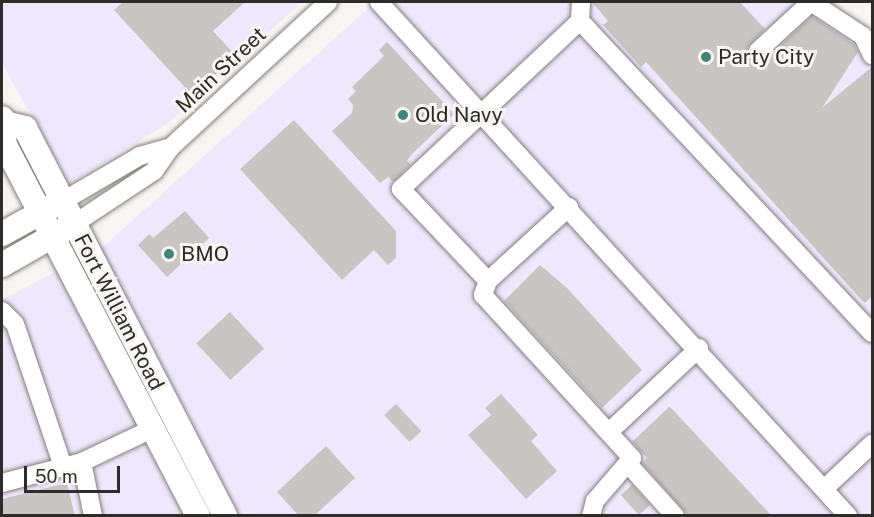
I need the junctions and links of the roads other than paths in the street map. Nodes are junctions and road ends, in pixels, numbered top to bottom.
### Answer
1 (328, 2) edge
2 (379, 2) edge
3 (811, 2) edge
4 (578, 9) edge
5 (758, 51) dead end
6 (873, 56) edge
7 (482, 113) junction
8 (3, 121) edge
9 (171, 147) junction
10 (63, 201) junction
11 (569, 207) junction
12 (39, 213) junction
13 (74, 224) junction
14 (2, 234) edge
15 (51, 237) junction
16 (2, 265) edge
17 (488, 281) junction
18 (2, 311) edge
19 (873, 333) edge
20 (699, 348) junction
21 (152, 429) junction
22 (609, 432) junction
23 (873, 444) edge
24 (82, 462) junction
25 (628, 464) junction
26 (63, 467) junction
27 (2, 483) edge
28 (824, 489) junction
29 (93, 516) edge
30 (198, 516) edge
31 (225, 516) edge
32 (591, 516) edge
33 (675, 516) edge
34 (848, 516) edge

1 - 9 street, Main Street
2 - 7 street
3 - 5 street
3 - 6 street
4 - 7 street
4 - 19 street
7 - 11 street
7 - 17 street
8 - 10 main road, Fort William Road
8 - 12 main road, Fort William Road
9 - 10 street, Main Street
9 - 13 street, Main Street
10 - 12 main road
10 - 13 main road, Fort William Road
11 - 17 street
11 - 20 street
12 - 14 main road
12 - 15 main road, Fort William Road
13 - 15 main road
13 - 31 main road, Fort William Road
15 - 16 main road
15 - 21 main road, Fort William Road
17 - 22 street
18 - 26 street
20 - 22 street
20 - 28 street
21 - 24 street
21 - 30 main road, Fort William Road
22 - 25 street
23 - 28 street
24 - 26 street
24 - 29 street
25 - 32 street
25 - 33 street
26 - 27 street
28 - 34 street

